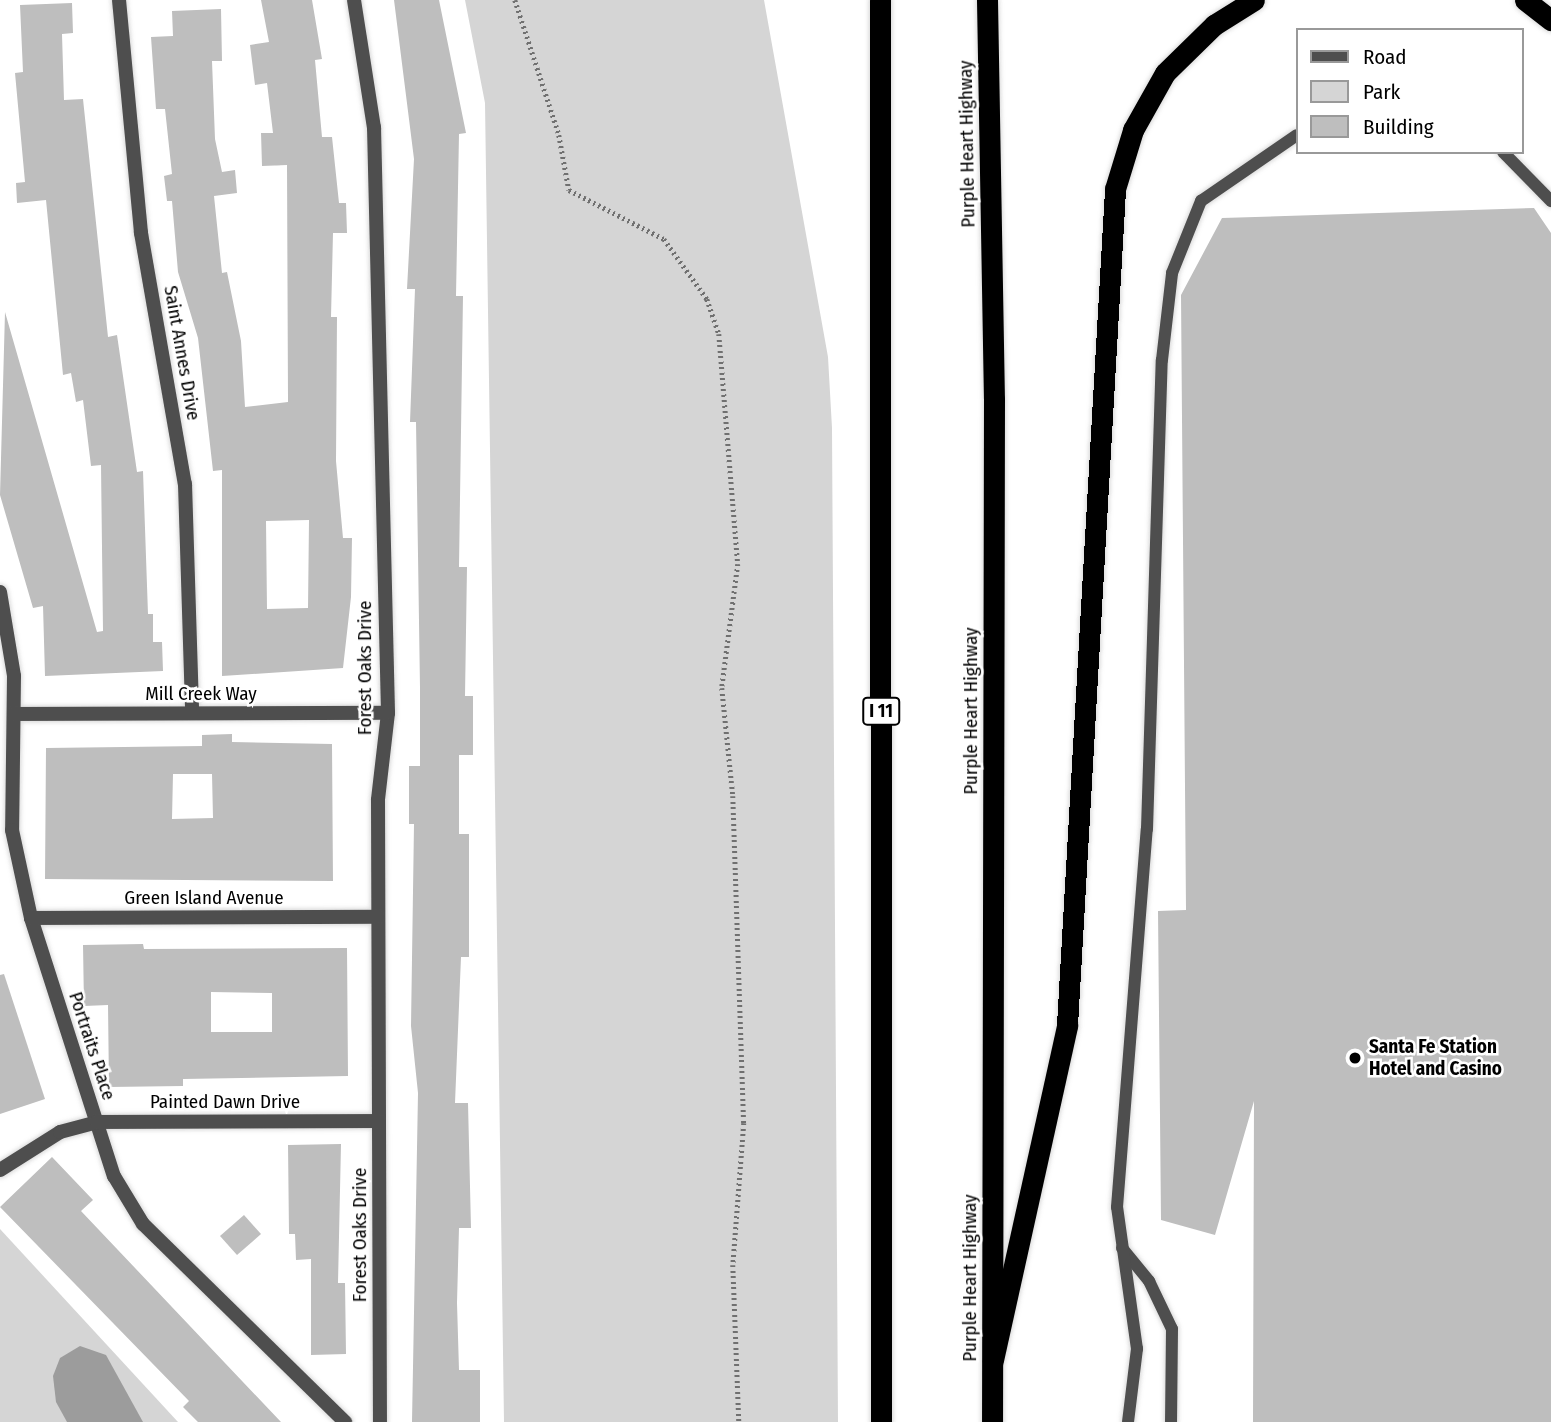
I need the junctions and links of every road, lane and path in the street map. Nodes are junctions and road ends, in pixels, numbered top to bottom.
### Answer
1 (119, 0) edge
2 (354, 0) edge
3 (515, 0) edge
4 (880, 0) edge
5 (987, 0) edge
6 (1254, 0) edge
7 (1525, 0) edge
8 (1551, 20) edge
9 (1296, 136) edge
10 (1505, 154) edge
11 (1551, 201) edge
12 (0, 592) edge
13 (388, 712) junction
14 (192, 713) junction
15 (13, 714) junction
16 (378, 917) junction
17 (31, 918) junction
18 (379, 1121) junction
19 (97, 1122) junction
20 (0, 1170) edge
21 (1121, 1246) junction
22 (993, 1360) junction
23 (345, 1422) edge
24 (380, 1422) edge
25 (739, 1422) edge
26 (881, 1422) edge
27 (992, 1422) edge
28 (1128, 1422) edge
29 (1171, 1422) edge

1 - 14 street, Saint Annes Drive
2 - 13 street, Forest Oaks Drive
3 - 25 path
4 - 26 highway, I 11
5 - 22 highway, Purple Heart Highway
6 - 22 highway
7 - 8 highway
9 - 21 lane
10 - 11 lane
12 - 15 street, Portraits Place
13 - 14 street, Mill Creek Way
13 - 16 street, Forest Oaks Drive
14 - 15 street, Mill Creek Way
15 - 17 street, Portraits Place
16 - 17 street, Green Island Avenue
16 - 18 street, Forest Oaks Drive
17 - 19 street, Portraits Place
18 - 19 street, Painted Dawn Drive
18 - 24 street, Forest Oaks Drive
19 - 20 street, Painted Dawn Drive
19 - 23 street, Portraits Place
21 - 28 lane
21 - 29 lane
22 - 27 highway, Purple Heart Highway

